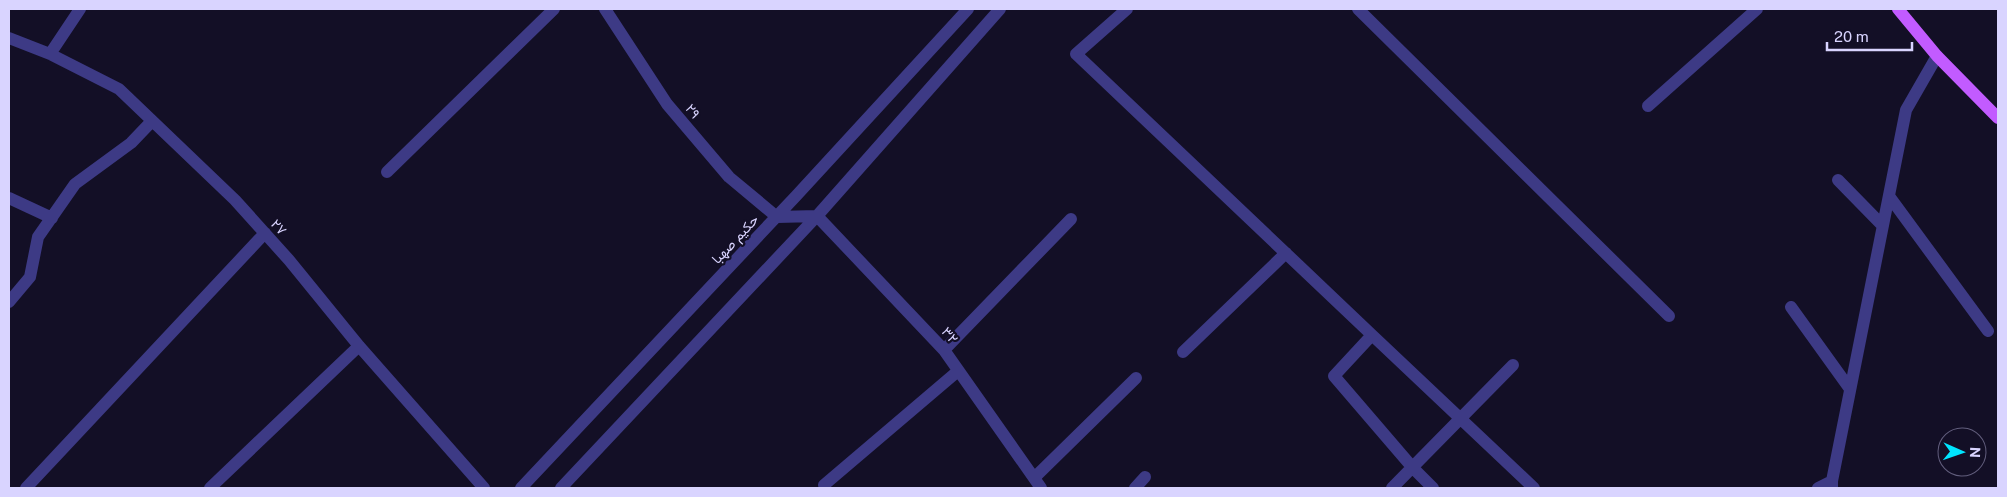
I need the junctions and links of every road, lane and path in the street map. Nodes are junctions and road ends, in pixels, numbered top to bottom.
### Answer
1 (80, 9) edge
2 (554, 9) edge
3 (605, 9) edge
4 (968, 9) edge
5 (1000, 9) edge
6 (1127, 9) edge
7 (1358, 9) edge
8 (1757, 9) edge
9 (1898, 9) edge
10 (9, 38) edge
11 (50, 54) junction
12 (1937, 56) junction
13 (1648, 106) dead end
14 (1998, 118) edge
15 (152, 121) junction
16 (387, 172) dead end
17 (1838, 180) dead end
18 (1889, 196) junction
19 (9, 198) edge
20 (817, 216) junction
21 (776, 217) junction
22 (52, 218) junction
23 (1071, 219) dead end
24 (1883, 226) junction
25 (265, 233) junction
26 (1286, 253) junction
27 (9, 302) edge
28 (1791, 306) dead end
29 (1669, 316) dead end
30 (1988, 331) dead end
31 (1372, 335) junction
32 (359, 346) junction
33 (944, 350) junction
34 (1183, 352) dead end
35 (1514, 365) dead end
36 (958, 371) junction
37 (1136, 378) dead end
38 (1850, 389) junction
39 (1459, 419) junction
40 (1413, 468) junction
41 (1145, 477) dead end
42 (1037, 483) edge
43 (824, 485) dead end
44 (1832, 485) edge
45 (26, 488) edge
46 (210, 488) edge
47 (484, 488) edge
48 (521, 488) edge
49 (561, 488) edge
50 (1135, 488) edge
51 (1392, 488) edge
52 (1433, 488) edge
53 (1534, 488) edge
54 (1818, 488) edge

1 - 11 street
2 - 16 street
3 - 21 street, ۲۹
4 - 21 street, حکیم صهبا
5 - 20 street
6 - 26 street
7 - 29 street
8 - 13 street
9 - 12 main road
10 - 11 street, ۲۷
11 - 15 street, ۲۷
12 - 14 main road
12 - 18 street
15 - 22 street
15 - 25 street, ۲۷
17 - 24 street
18 - 24 street
18 - 30 street
19 - 22 street
20 - 21 street
20 - 33 street, ۳۲
20 - 49 street
21 - 48 street, حکیم صهبا
22 - 27 street
23 - 33 street
24 - 38 street
25 - 32 street, ۲۷
25 - 45 street
26 - 31 street
26 - 34 street
28 - 38 street
31 - 39 street
31 - 40 street
32 - 46 street
32 - 47 street, ۲۷
33 - 36 street, ۳۲
35 - 39 street
36 - 42 street, ۳۲
36 - 43 street
37 - 42 street
38 - 44 street
39 - 40 street
39 - 53 street
40 - 51 street
40 - 52 street
41 - 50 street
44 - 54 street

